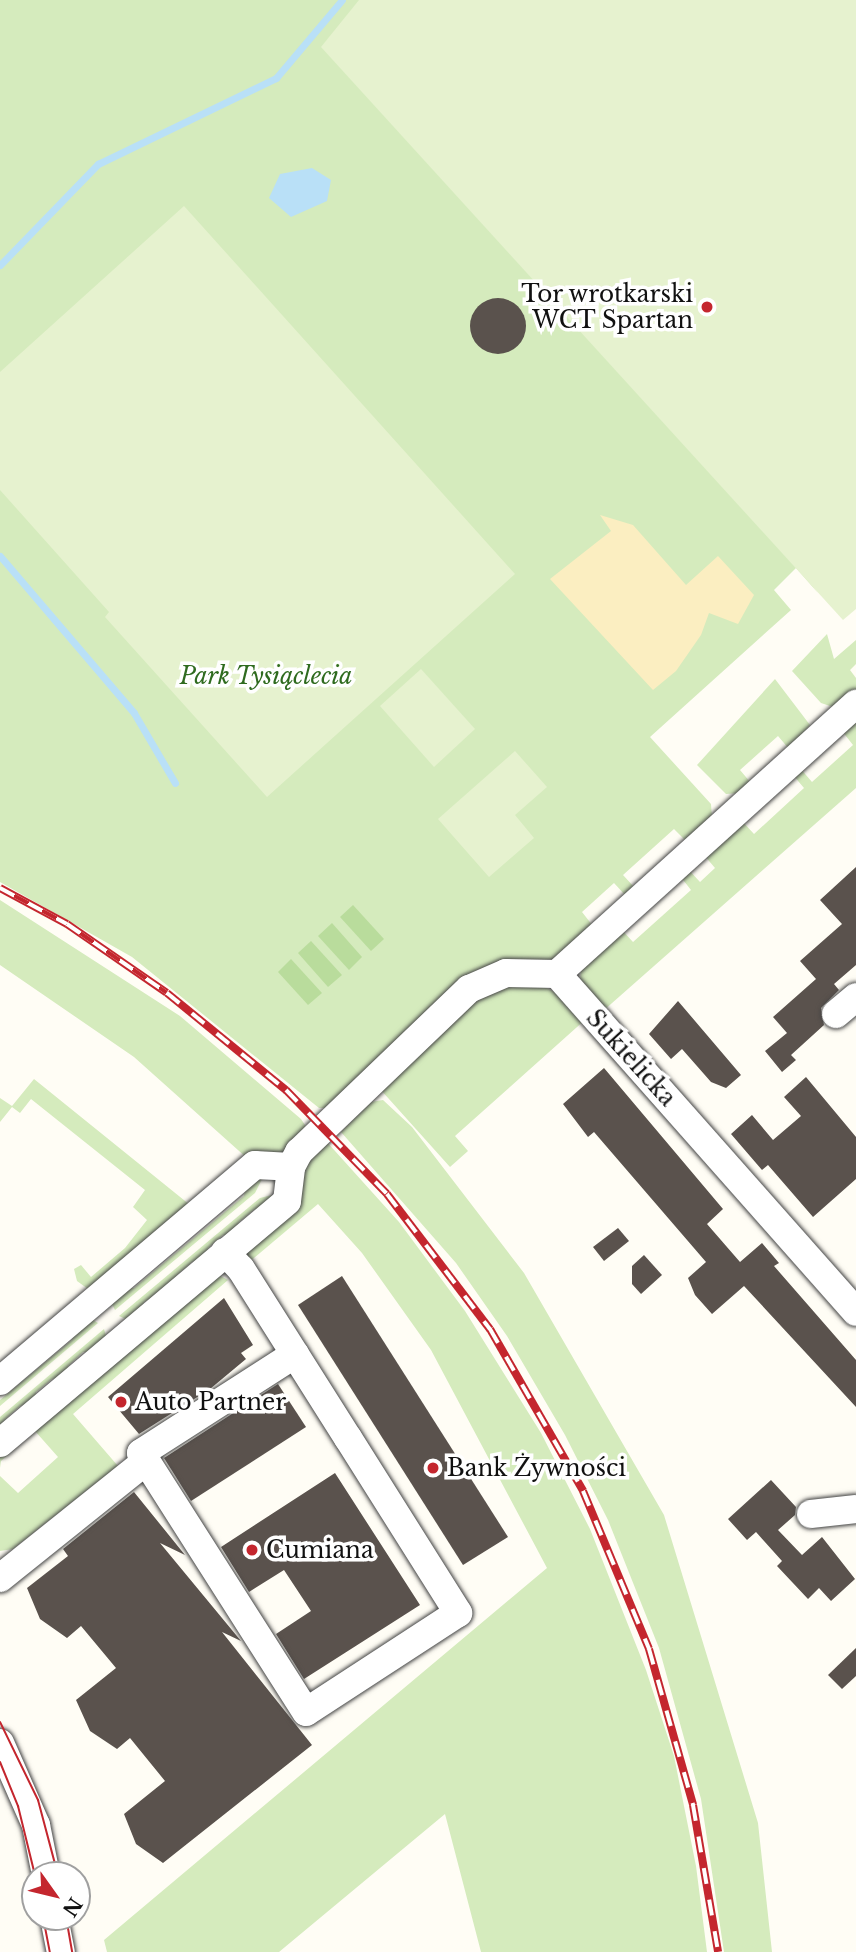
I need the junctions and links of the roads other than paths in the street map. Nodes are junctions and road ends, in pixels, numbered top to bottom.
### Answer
1 (856, 704) edge
2 (557, 975) junction
3 (291, 1167) junction
4 (225, 1252) junction
5 (93, 1304) junction
6 (856, 1311) edge
7 (124, 1337) junction
8 (295, 1354) junction
9 (0, 1381) edge
10 (0, 1443) edge
11 (146, 1461) junction
12 (856, 1509) edge
13 (811, 1514) dead end
14 (0, 1578) edge
15 (0, 1742) edge
16 (43, 1861) edge
17 (57, 1931) edge
18 (61, 1952) edge

1 - 2 street
2 - 3 street
2 - 6 street, Sukielicka
3 - 4 street
3 - 5 street
4 - 7 street
4 - 8 street
5 - 7 street
5 - 9 street
7 - 10 street
8 - 11 street
8 - 11 street
11 - 14 street
12 - 13 street
15 - 16 street
17 - 18 street

